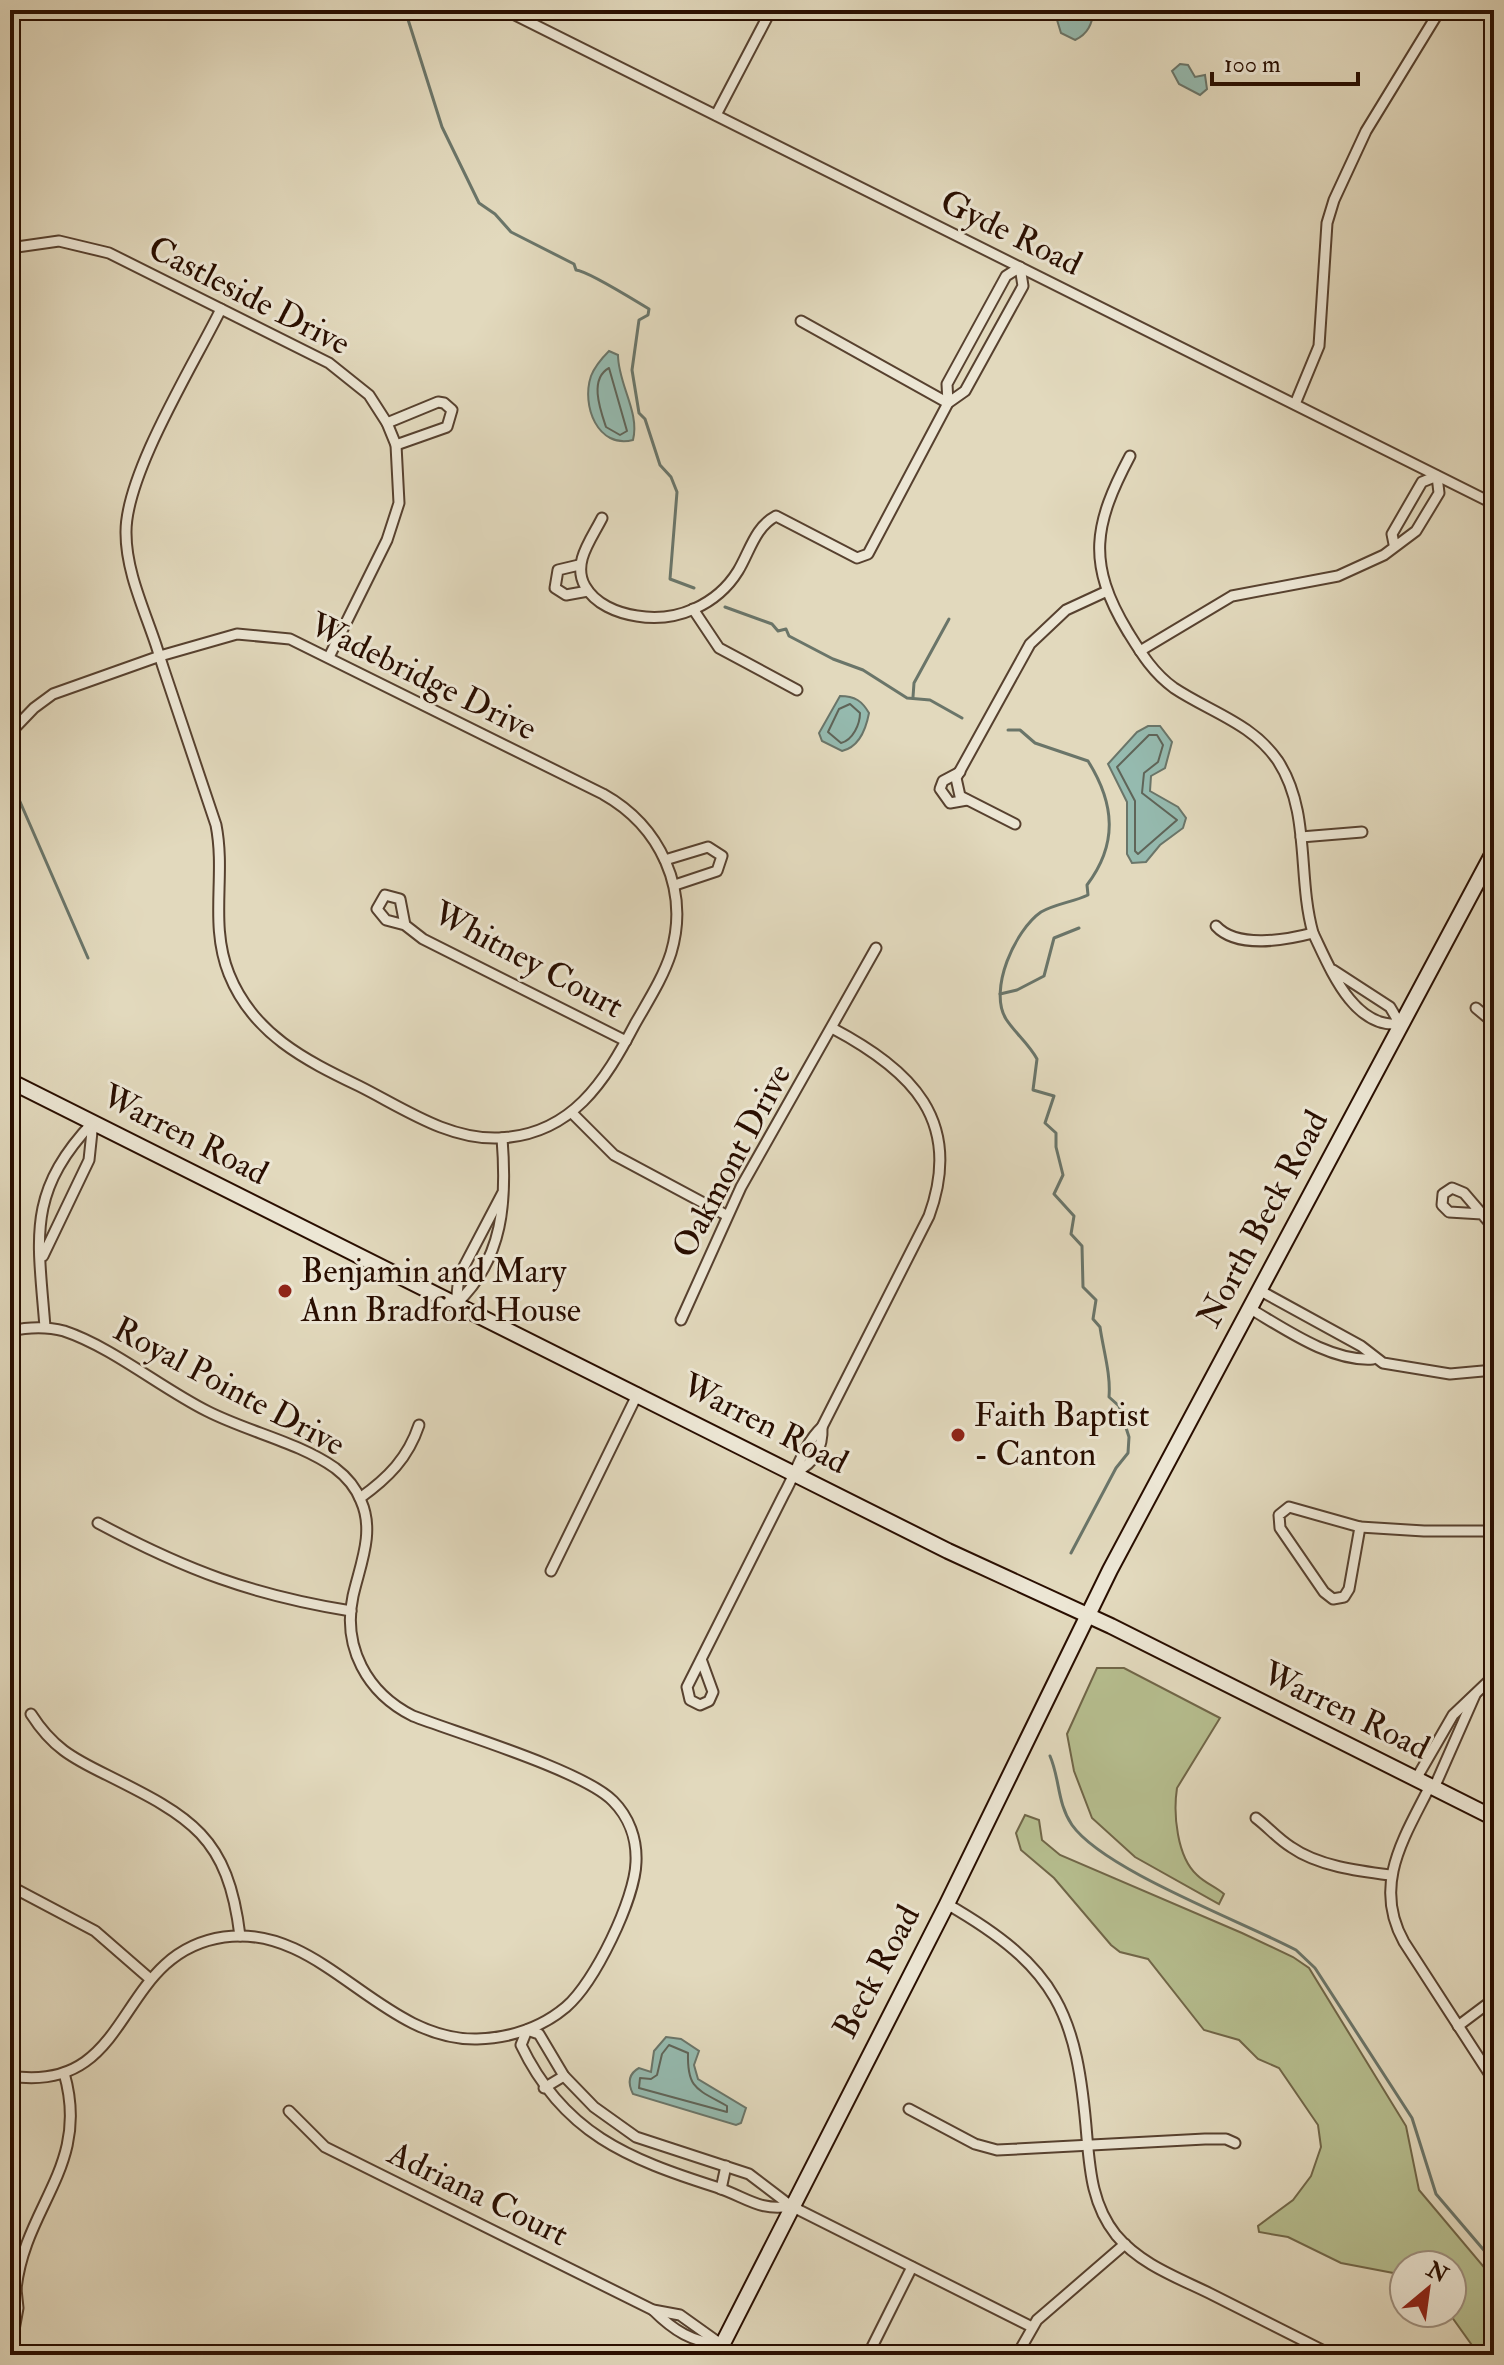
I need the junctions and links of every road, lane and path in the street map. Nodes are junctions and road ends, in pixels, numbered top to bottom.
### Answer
1 (505, 10) edge
2 (771, 10) edge
3 (1440, 10) edge
4 (716, 115) junction
5 (10, 248) edge
6 (1020, 267) junction
7 (221, 309) junction
8 (801, 321) dead end
9 (948, 403) junction
10 (1295, 404) junction
11 (387, 423) junction
12 (396, 445) junction
13 (1130, 456) dead end
14 (1437, 476) junction
15 (1494, 504) edge
16 (602, 518) dead end
17 (1394, 544) junction
18 (579, 565) junction
19 (588, 591) junction
20 (1105, 592) junction
21 (693, 609) junction
22 (1140, 651) junction
23 (160, 656) junction
24 (329, 657) junction
25 (797, 690) dead end
26 (10, 733) edge
27 (960, 772) junction
28 (967, 800) junction
29 (1015, 824) dead end
30 (1362, 832) dead end
31 (1301, 837) junction
32 (1494, 851) edge
33 (665, 860) junction
34 (675, 885) junction
35 (405, 925) dead end
36 (1216, 926) dead end
37 (1313, 933) junction
38 (876, 948) dead end
39 (1333, 970) junction
40 (1476, 1008) dead end
41 (1494, 1023) edge
42 (1400, 1024) junction
43 (832, 1028) junction
44 (626, 1041) junction
45 (10, 1081) edge
46 (572, 1113) junction
47 (93, 1122) junction
48 (502, 1138) junction
49 (505, 1190) junction
50 (1482, 1214) dead end
51 (726, 1215) junction
52 (1494, 1228) edge
53 (41, 1259) junction
54 (1259, 1290) junction
55 (456, 1304) junction
56 (1249, 1308) junction
57 (681, 1320) dead end
58 (45, 1327) junction
59 (10, 1331) edge
60 (1373, 1359) junction
61 (1494, 1370) edge
62 (638, 1393) junction
63 (419, 1425) dead end
64 (796, 1472) junction
65 (360, 1498) junction
66 (98, 1523) dead end
67 (1360, 1527) junction
68 (1494, 1531) edge
69 (551, 1571) dead end
70 (351, 1611) junction
71 (1088, 1616) junction
72 (701, 1659) dead end
73 (1494, 1676) edge
74 (1475, 1695) junction
75 (31, 1714) dead end
76 (1416, 1779) junction
77 (1432, 1787) junction
78 (1256, 1818) dead end
79 (1494, 1818) edge
80 (1390, 1875) junction
81 (10, 1886) edge
82 (947, 1904) junction
83 (240, 1936) junction
84 (149, 1978) junction
85 (1494, 1999) edge
86 (545, 2021) junction
87 (1458, 2026) junction
88 (527, 2030) junction
89 (508, 2035) junction
90 (541, 2037) junction
91 (521, 2045) junction
92 (64, 2073) junction
93 (10, 2076) edge
94 (564, 2076) junction
95 (1494, 2081) edge
96 (544, 2088) junction
97 (909, 2109) dead end
98 (289, 2111) dead end
99 (1235, 2143) dead end
100 (1088, 2146) junction
101 (726, 2166) junction
102 (721, 2189) junction
103 (791, 2206) junction
104 (1125, 2244) junction
105 (912, 2267) junction
106 (16, 2289) junction
107 (10, 2305) edge
108 (653, 2310) junction
109 (1032, 2327) junction
110 (719, 2350) edge
111 (10, 2352) edge
112 (868, 2355) edge
113 (1017, 2355) edge
114 (1332, 2355) edge

1 - 4 street, Gyde Road
2 - 4 street
3 - 10 street
4 - 6 street, Gyde Road
5 - 7 street, Castleside Drive
6 - 9 street
6 - 9 street
6 - 10 street, Gyde Road
7 - 11 street, Castleside Drive
7 - 23 street, Wadebridge Drive
8 - 9 street
9 - 21 street
10 - 14 street, Gyde Road
11 - 12 street, Castleside Drive
11 - 12 street
12 - 24 street, Castleside Drive
13 - 20 street
14 - 15 street, Gyde Road
14 - 17 street
14 - 17 street
16 - 18 street
17 - 22 street
18 - 19 street
18 - 19 street
19 - 21 street
20 - 22 street
20 - 27 street
21 - 25 street
22 - 31 street
23 - 24 street, Wadebridge Drive
23 - 26 street, Wadebridge Drive
23 - 48 street, Wadebridge Drive
24 - 33 street, Wadebridge Drive
27 - 28 street
27 - 28 street
28 - 29 street
30 - 31 street
31 - 37 street
32 - 42 main road, North Beck Road
33 - 34 street, Wadebridge Drive
33 - 34 street
34 - 44 street, Wadebridge Drive
35 - 44 street, Whitney Court
36 - 37 street
37 - 39 street
38 - 43 street, Oakmont Drive
39 - 42 street
39 - 42 street
40 - 41 street
42 - 54 main road, North Beck Road
43 - 51 street, Oakmont Drive
43 - 64 street
44 - 46 street, Wadebridge Drive
45 - 47 main road, Warren Road
46 - 48 street, Wadebridge Drive
46 - 51 street
47 - 53 street
47 - 53 street
47 - 55 main road, Warren Road
48 - 49 street
49 - 55 street
49 - 55 street
50 - 52 street
51 - 57 street, Oakmont Drive
53 - 58 street
54 - 56 main road, North Beck Road
54 - 60 street
55 - 62 main road, Warren Road
56 - 60 street
56 - 71 main road, North Beck Road
58 - 59 street
58 - 65 street, Royal Pointe Drive
60 - 61 street
62 - 64 main road, Warren Road
62 - 69 street
63 - 65 street
64 - 71 main road, Warren Road
64 - 72 street
65 - 70 street, Royal Pointe Drive
66 - 70 street
67 - 67 street
67 - 68 street
70 - 86 street, Royal Pointe Drive
71 - 76 main road, Warren Road
71 - 82 main road, Beck Road
73 - 74 street
74 - 76 street
74 - 77 street
75 - 83 street
76 - 77 main road, Warren Road
77 - 79 main road, Warren Road
77 - 80 street
78 - 80 street
80 - 87 street
81 - 84 street
82 - 100 street
82 - 103 main road, Beck Road
83 - 84 street
83 - 89 street, Royal Pointe Drive
84 - 92 street
85 - 87 street
86 - 88 street, Royal Pointe Drive
86 - 90 street
87 - 95 street
88 - 89 street, Royal Pointe Drive
88 - 90 street
88 - 91 street
89 - 91 street
90 - 94 street
91 - 96 street
92 - 93 street
92 - 106 street
94 - 96 street
94 - 101 street
96 - 102 street
97 - 100 street
98 - 108 street, Adriana Court
99 - 100 street
100 - 104 street
101 - 102 street
101 - 103 street
102 - 103 street
103 - 105 street
103 - 110 main road, Beck Road
104 - 109 street
104 - 114 street
105 - 109 street
105 - 112 street
106 - 107 street
106 - 111 street
108 - 110 street, Adriana Court
108 - 110 street, Adriana Court
109 - 113 street

